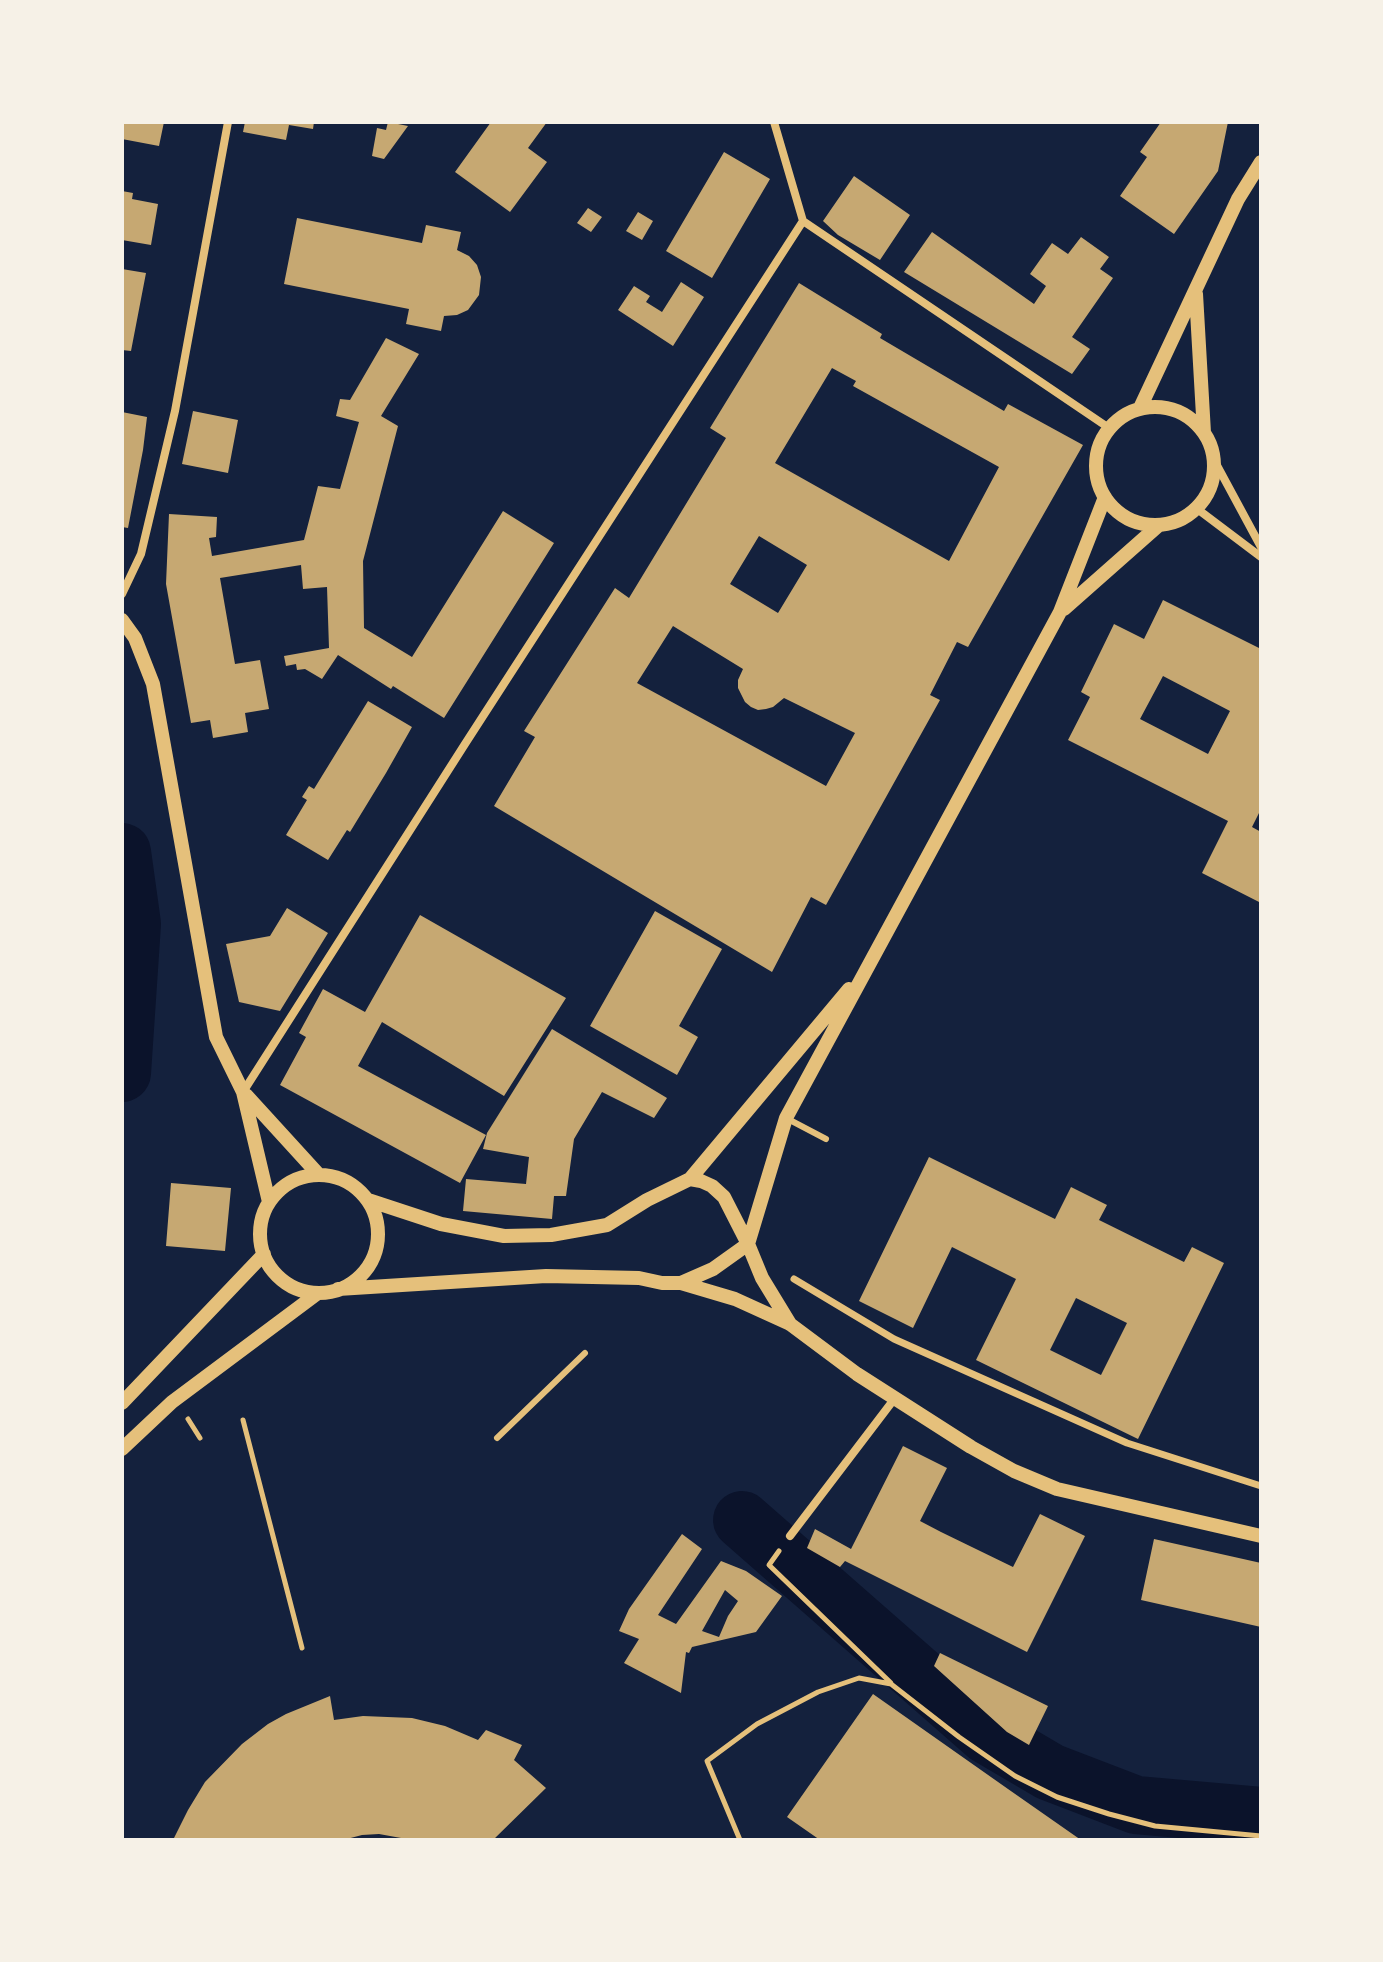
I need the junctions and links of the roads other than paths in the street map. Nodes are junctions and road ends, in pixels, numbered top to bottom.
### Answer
1 (228, 122) edge
2 (774, 122) edge
3 (1261, 162) edge
4 (803, 221) junction
5 (1196, 290) junction
6 (1140, 408) junction
7 (1109, 428) junction
8 (1204, 433) junction
9 (1213, 458) junction
10 (1105, 497) junction
11 (1196, 508) junction
12 (1159, 525) junction
13 (1261, 547) edge
14 (1261, 557) edge
15 (122, 594) edge
16 (1060, 612) junction
17 (122, 620) edge
18 (867, 968) junction
19 (243, 1092) junction
20 (786, 1118) junction
21 (826, 1139) dead end
22 (319, 1175) junction
23 (690, 1179) junction
24 (368, 1200) junction
25 (269, 1202) junction
26 (748, 1244) junction
27 (264, 1254) junction
28 (794, 1279) dead end
29 (681, 1283) junction
30 (338, 1289) junction
31 (318, 1293) junction
32 (790, 1324) junction
33 (585, 1353) dead end
34 (895, 1398) junction
35 (122, 1403) edge
36 (497, 1438) dead end
37 (122, 1449) edge
38 (1261, 1486) edge
39 (790, 1536) dead end
40 (1261, 1536) edge

1 - 15 street
2 - 4 street
3 - 5 street
4 - 7 street
4 - 19 street
5 - 6 street
5 - 8 street
6 - 7 street
6 - 8 street
7 - 10 street
8 - 9 street
9 - 11 street
9 - 13 street
10 - 12 street
10 - 16 street
11 - 12 street
11 - 14 street
12 - 16 street
16 - 18 street
17 - 19 street
18 - 20 street
18 - 23 street
19 - 22 street
19 - 25 street
20 - 21 lane
20 - 26 street
22 - 24 street
22 - 25 street
23 - 24 street
23 - 26 street
24 - 30 street
25 - 27 street
26 - 29 street
26 - 32 street
27 - 31 street
27 - 35 street
28 - 38 street
29 - 30 street
29 - 32 street
30 - 31 street
31 - 37 street
32 - 34 street
33 - 36 lane
34 - 39 street
34 - 40 street

